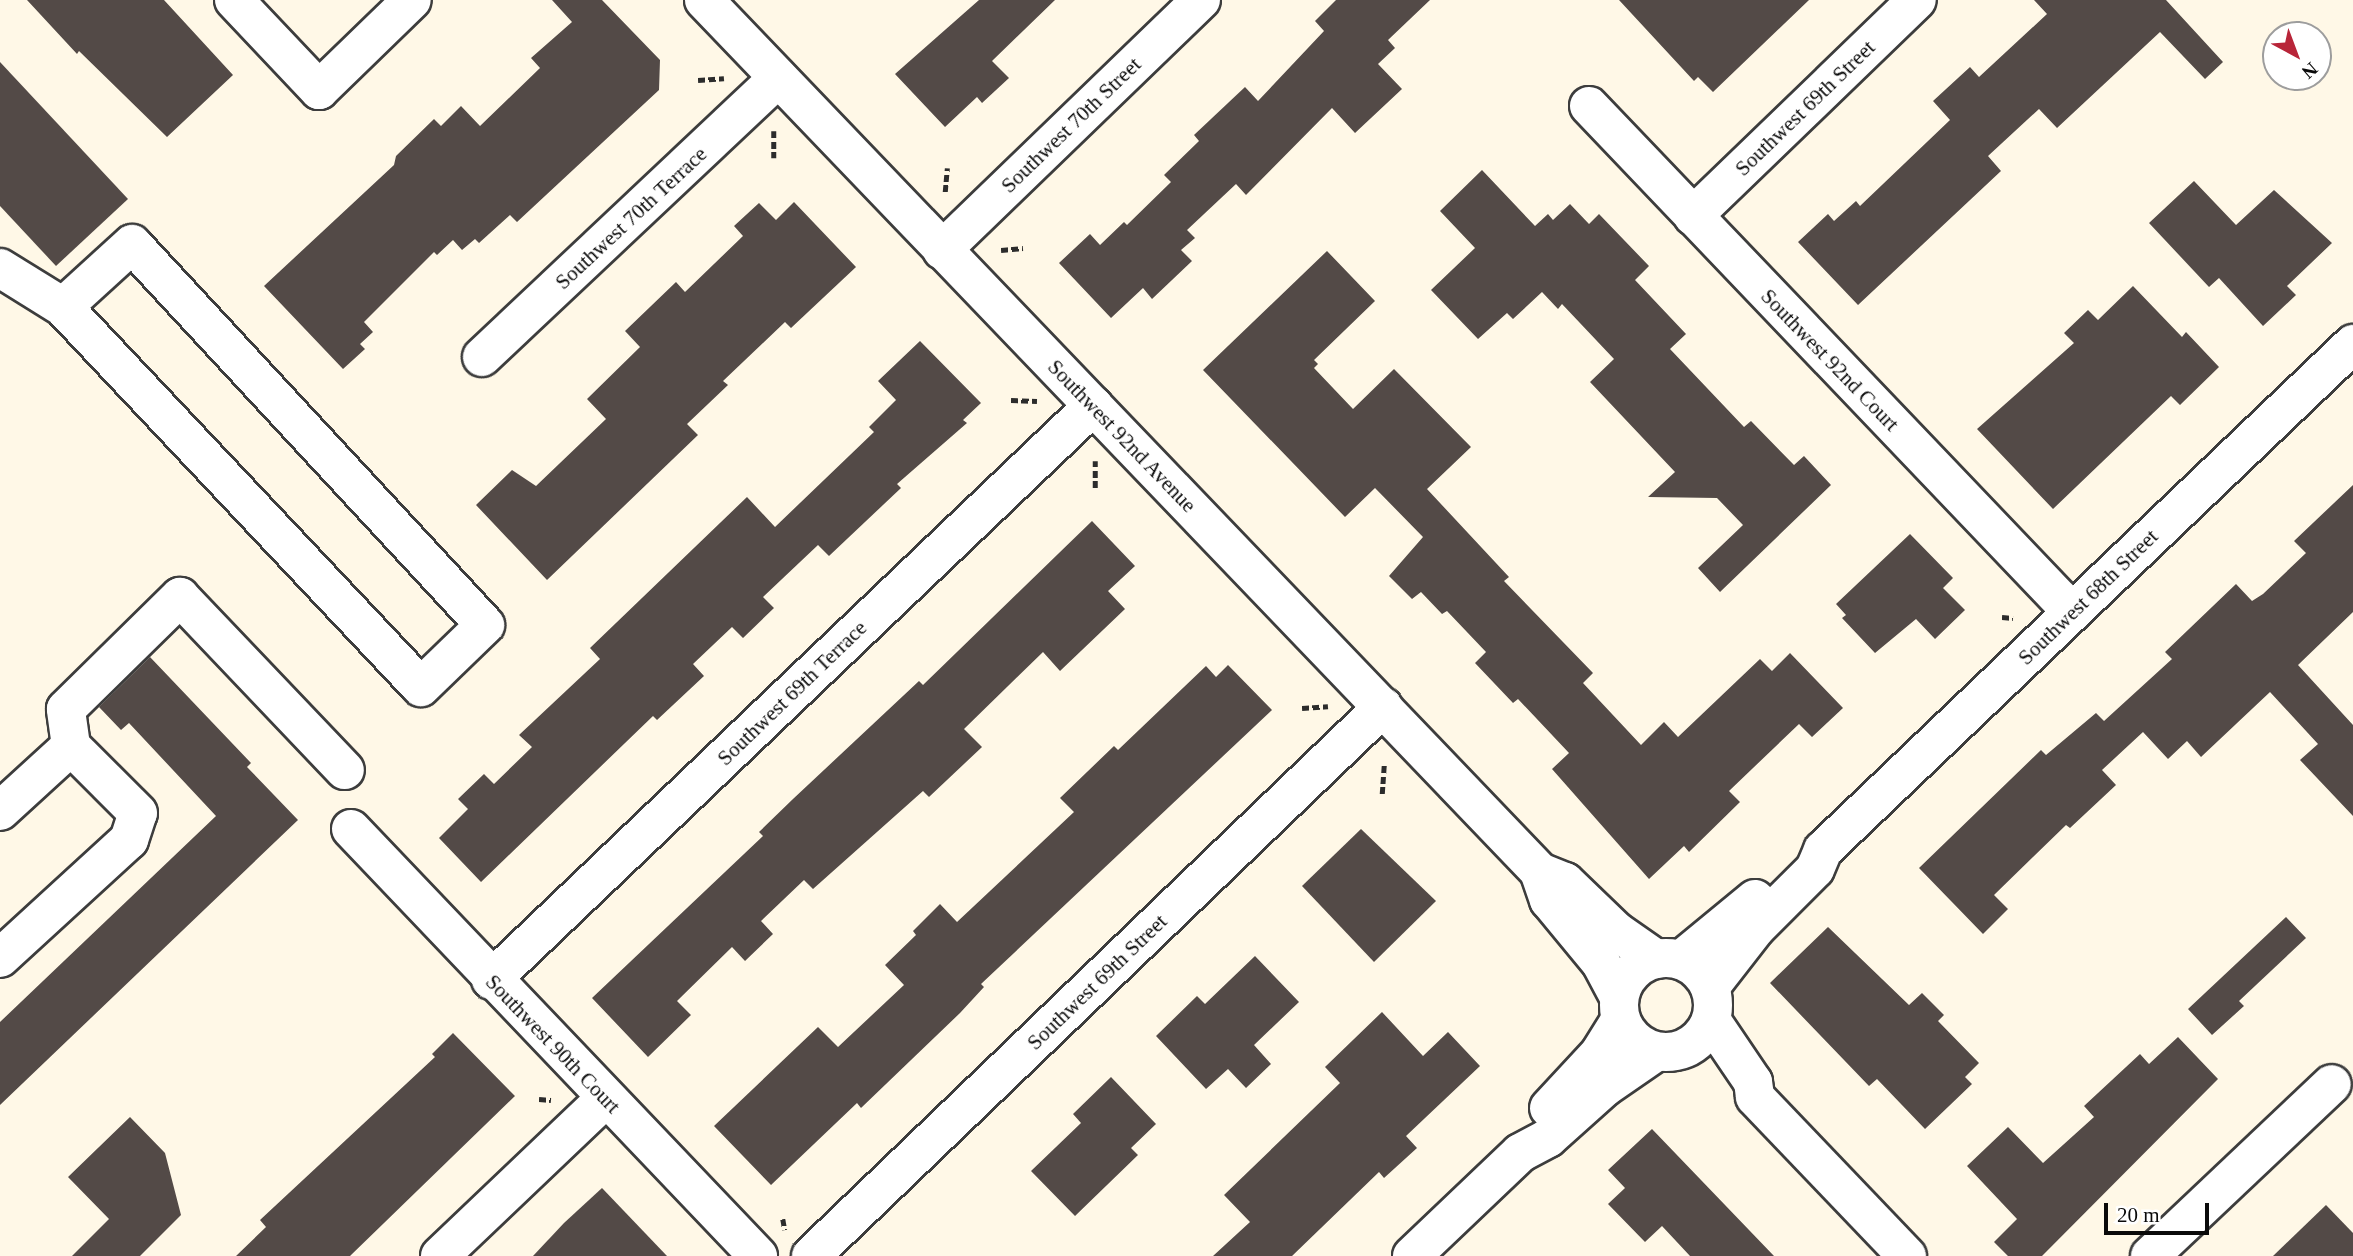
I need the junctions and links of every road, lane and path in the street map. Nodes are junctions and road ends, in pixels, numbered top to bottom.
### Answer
1 (234, 0) edge
2 (412, 0) edge
3 (704, 0) edge
4 (1200, 0) edge
5 (1917, 0) edge
6 (729, 78) dead end
7 (778, 78) junction
8 (698, 80) dead end
9 (1589, 106) dead end
10 (773, 127) dead end
11 (774, 158) dead end
12 (947, 168) dead end
13 (945, 192) dead end
14 (1693, 216) junction
15 (1023, 248) dead end
16 (942, 250) junction
17 (1001, 250) dead end
18 (0, 268) edge
19 (63, 307) junction
20 (2353, 344) edge
21 (482, 357) dead end
22 (1011, 400) dead end
23 (1041, 401) dead end
24 (1093, 406) junction
25 (1095, 457) dead end
26 (1095, 488) dead end
27 (2072, 612) junction
28 (1329, 706) dead end
29 (1383, 707) junction
30 (1303, 708) dead end
31 (71, 746) junction
32 (1384, 764) dead end
33 (345, 770) dead end
34 (1382, 794) dead end
35 (0, 810) edge
36 (351, 829) dead end
37 (1823, 850) junction
38 (1539, 872) junction
39 (0, 958) edge
40 (1668, 960) junction
41 (491, 980) junction
42 (1710, 1003) junction
43 (1620, 1008) junction
44 (1669, 1051) junction
45 (2332, 1084) dead end
46 (1755, 1097) junction
47 (606, 1099) junction
48 (1520, 1153) junction
49 (440, 1256) edge
50 (758, 1256) edge
51 (811, 1256) edge
52 (1412, 1256) edge
53 (1906, 1256) edge
54 (2150, 1256) edge

1 - 2 street
3 - 7 street, Southwest 92nd Avenue
4 - 16 street, Southwest 70th Street
5 - 14 street, Southwest 69th Street
6 - 8 path
7 - 16 street, Southwest 92nd Avenue
7 - 21 street, Southwest 70th Terrace
9 - 14 street, Southwest 92nd Court
10 - 11 path
12 - 13 path
14 - 27 street, Southwest 92nd Court
15 - 17 path
16 - 24 street, Southwest 92nd Avenue
18 - 19 street
19 - 19 street
20 - 27 street, Southwest 68th Street
22 - 23 path
24 - 29 street, Southwest 92nd Avenue
24 - 41 street, Southwest 69th Terrace
25 - 26 path
27 - 37 street, Southwest 68th Street
28 - 30 path
29 - 38 street, Southwest 92nd Avenue
29 - 51 street, Southwest 69th Street
31 - 33 street
31 - 35 street
31 - 39 street
32 - 34 path
36 - 41 street, Southwest 90th Court
37 - 40 street, Southwest 68th Street
37 - 42 street, Southwest 68th Street
38 - 40 street, Southwest 92nd Avenue
38 - 43 street, Southwest 92nd Avenue
40 - 42 street
40 - 43 street
41 - 47 street, Southwest 90th Court
42 - 44 street
42 - 46 street
43 - 44 street
43 - 48 street
44 - 46 street
44 - 48 street
45 - 54 street
46 - 53 street
47 - 49 street
47 - 50 street, Southwest 90th Court
48 - 52 street

